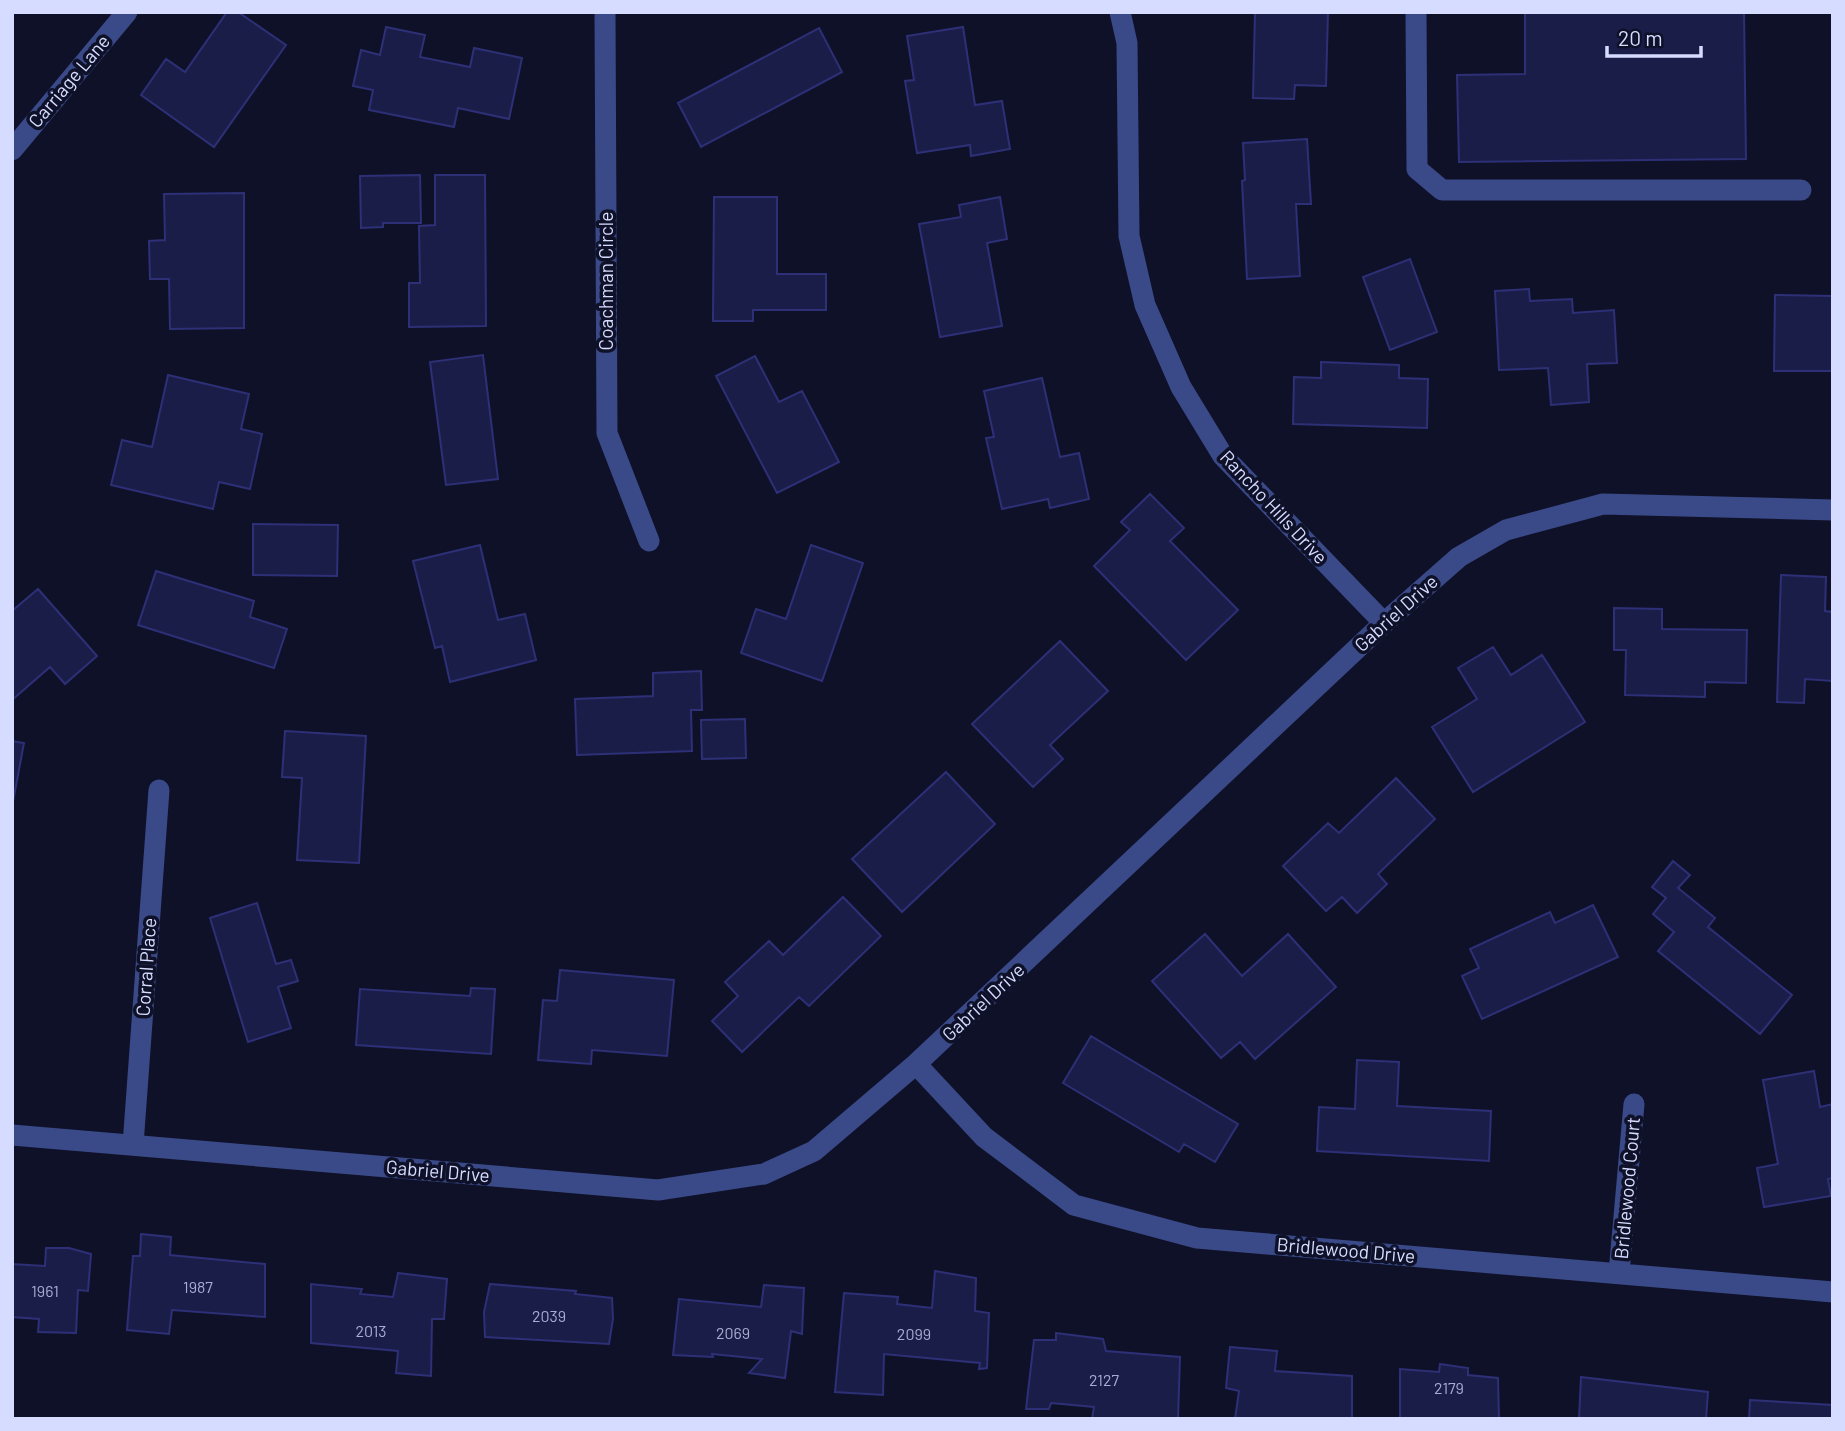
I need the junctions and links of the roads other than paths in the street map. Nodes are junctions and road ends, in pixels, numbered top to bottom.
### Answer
1 (127, 12) edge
2 (605, 12) edge
3 (1120, 12) edge
4 (1416, 12) edge
5 (12, 150) edge
6 (1801, 190) dead end
7 (1833, 510) edge
8 (649, 541) dead end
9 (1384, 624) junction
10 (159, 790) dead end
11 (916, 1064) junction
12 (1634, 1104) dead end
13 (12, 1135) edge
14 (133, 1145) junction
15 (1619, 1273) junction
16 (1833, 1292) edge

1 - 5 street, Carriage Lane
2 - 8 street, Coachman Circle
3 - 9 street, Rancho Hills Drive
4 - 6 street
7 - 9 street, Gabriel Drive
9 - 11 street, Gabriel Drive
10 - 14 street, Corral Place
11 - 14 street, Gabriel Drive
11 - 15 street, Bridlewood Drive
12 - 15 street, Bridlewood Court
13 - 14 street, Gabriel Drive
15 - 16 street, Bridlewood Drive

